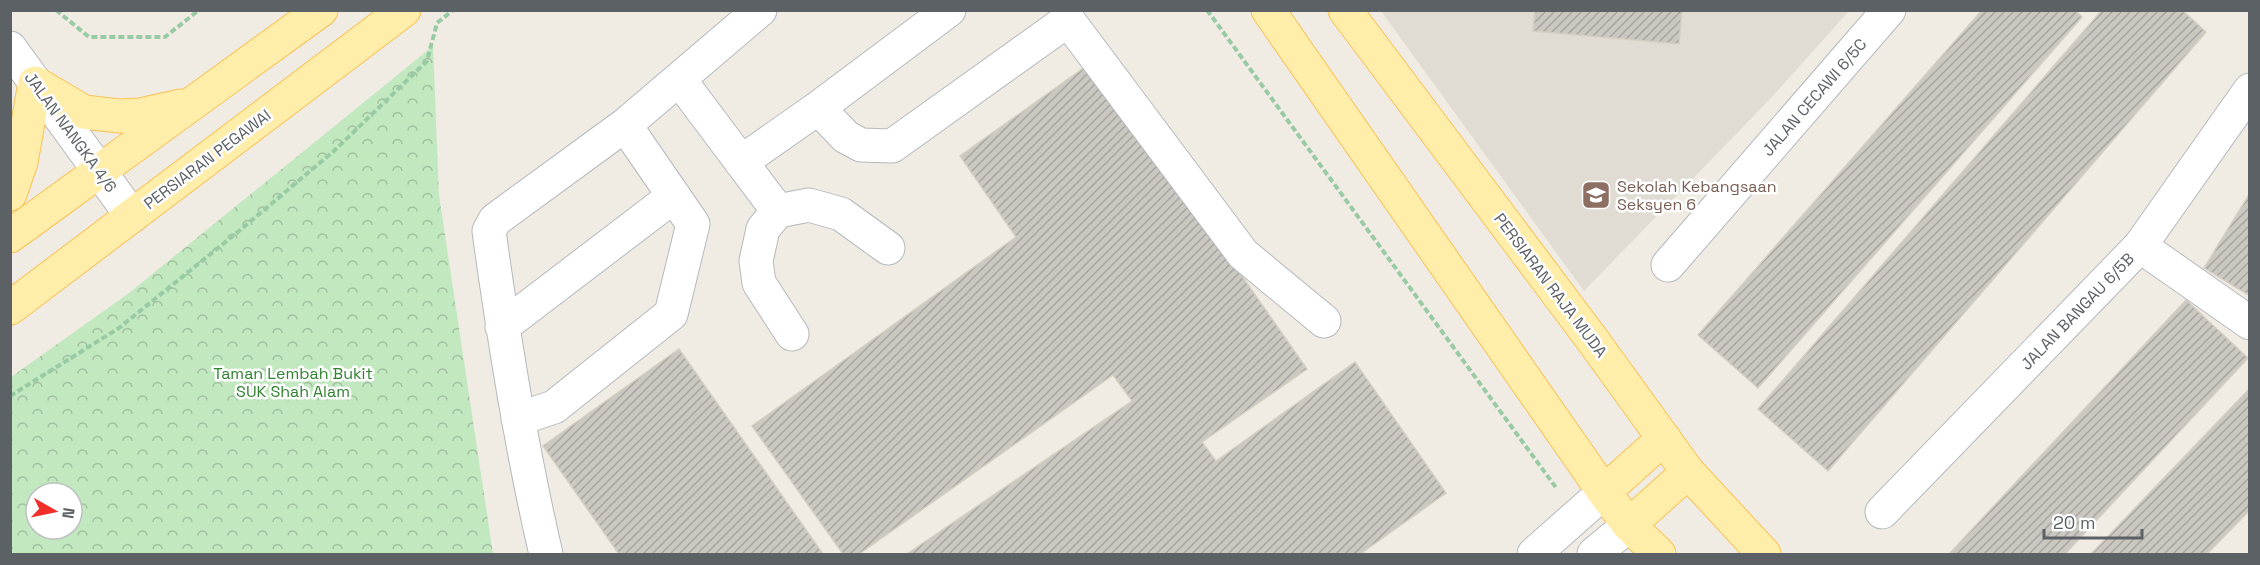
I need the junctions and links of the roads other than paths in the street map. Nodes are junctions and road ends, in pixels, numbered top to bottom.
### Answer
1 (321, 10) edge
2 (404, 10) edge
3 (760, 10) edge
4 (949, 10) edge
5 (1268, 10) edge
6 (1345, 10) edge
7 (1889, 10) edge
8 (1064, 15) edge
9 (10, 48) edge
10 (679, 79) junction
11 (35, 83) junction
12 (2250, 90) edge
13 (193, 103) junction
14 (818, 108) junction
15 (625, 125) junction
16 (741, 162) junction
17 (100, 171) junction
18 (10, 194) edge
19 (674, 196) junction
20 (778, 211) junction
21 (132, 216) junction
22 (10, 236) edge
23 (2140, 246) junction
24 (888, 248) dead end
25 (1668, 265) dead end
26 (10, 308) edge
27 (1324, 321) dead end
28 (2250, 323) edge
29 (502, 327) junction
30 (792, 334) dead end
31 (518, 419) junction
32 (1664, 438) junction
33 (1688, 472) junction
34 (1604, 492) junction
35 (1882, 512) dead end
36 (1629, 525) junction
37 (546, 555) edge
38 (1534, 555) edge
39 (1594, 555) edge
40 (1659, 555) edge
41 (1764, 555) edge

1 - 13 main road
2 - 21 main road, PERSIARAN PEGAWAI
3 - 10 street
4 - 14 street
5 - 34 main road
6 - 32 main road, PERSIARAN RAJA MUDA
7 - 25 street, JALAN CECAWI 6/5C
8 - 14 street
8 - 27 street
9 - 11 street, JALAN NANGKA 4/6
10 - 15 street
10 - 16 street
11 - 13 main road
11 - 17 street, JALAN NANGKA 4/6
11 - 18 main road
12 - 23 street, JALAN BANGAU 6/5B
13 - 17 main road
14 - 16 street
15 - 19 street
15 - 29 street
16 - 20 street
17 - 21 street, JALAN NANGKA 4/6
17 - 22 main road
19 - 29 street
19 - 31 street
20 - 24 street
20 - 30 street
21 - 26 main road, PERSIARAN PEGAWAI
23 - 28 street
23 - 35 street, JALAN BANGAU 6/5B
29 - 31 street
31 - 37 street
32 - 33 main road, PERSIARAN RAJA MUDA
32 - 34 main road
33 - 36 main road
33 - 41 main road, PERSIARAN RAJA MUDA
34 - 36 main road
34 - 38 street
36 - 39 street
36 - 40 main road

